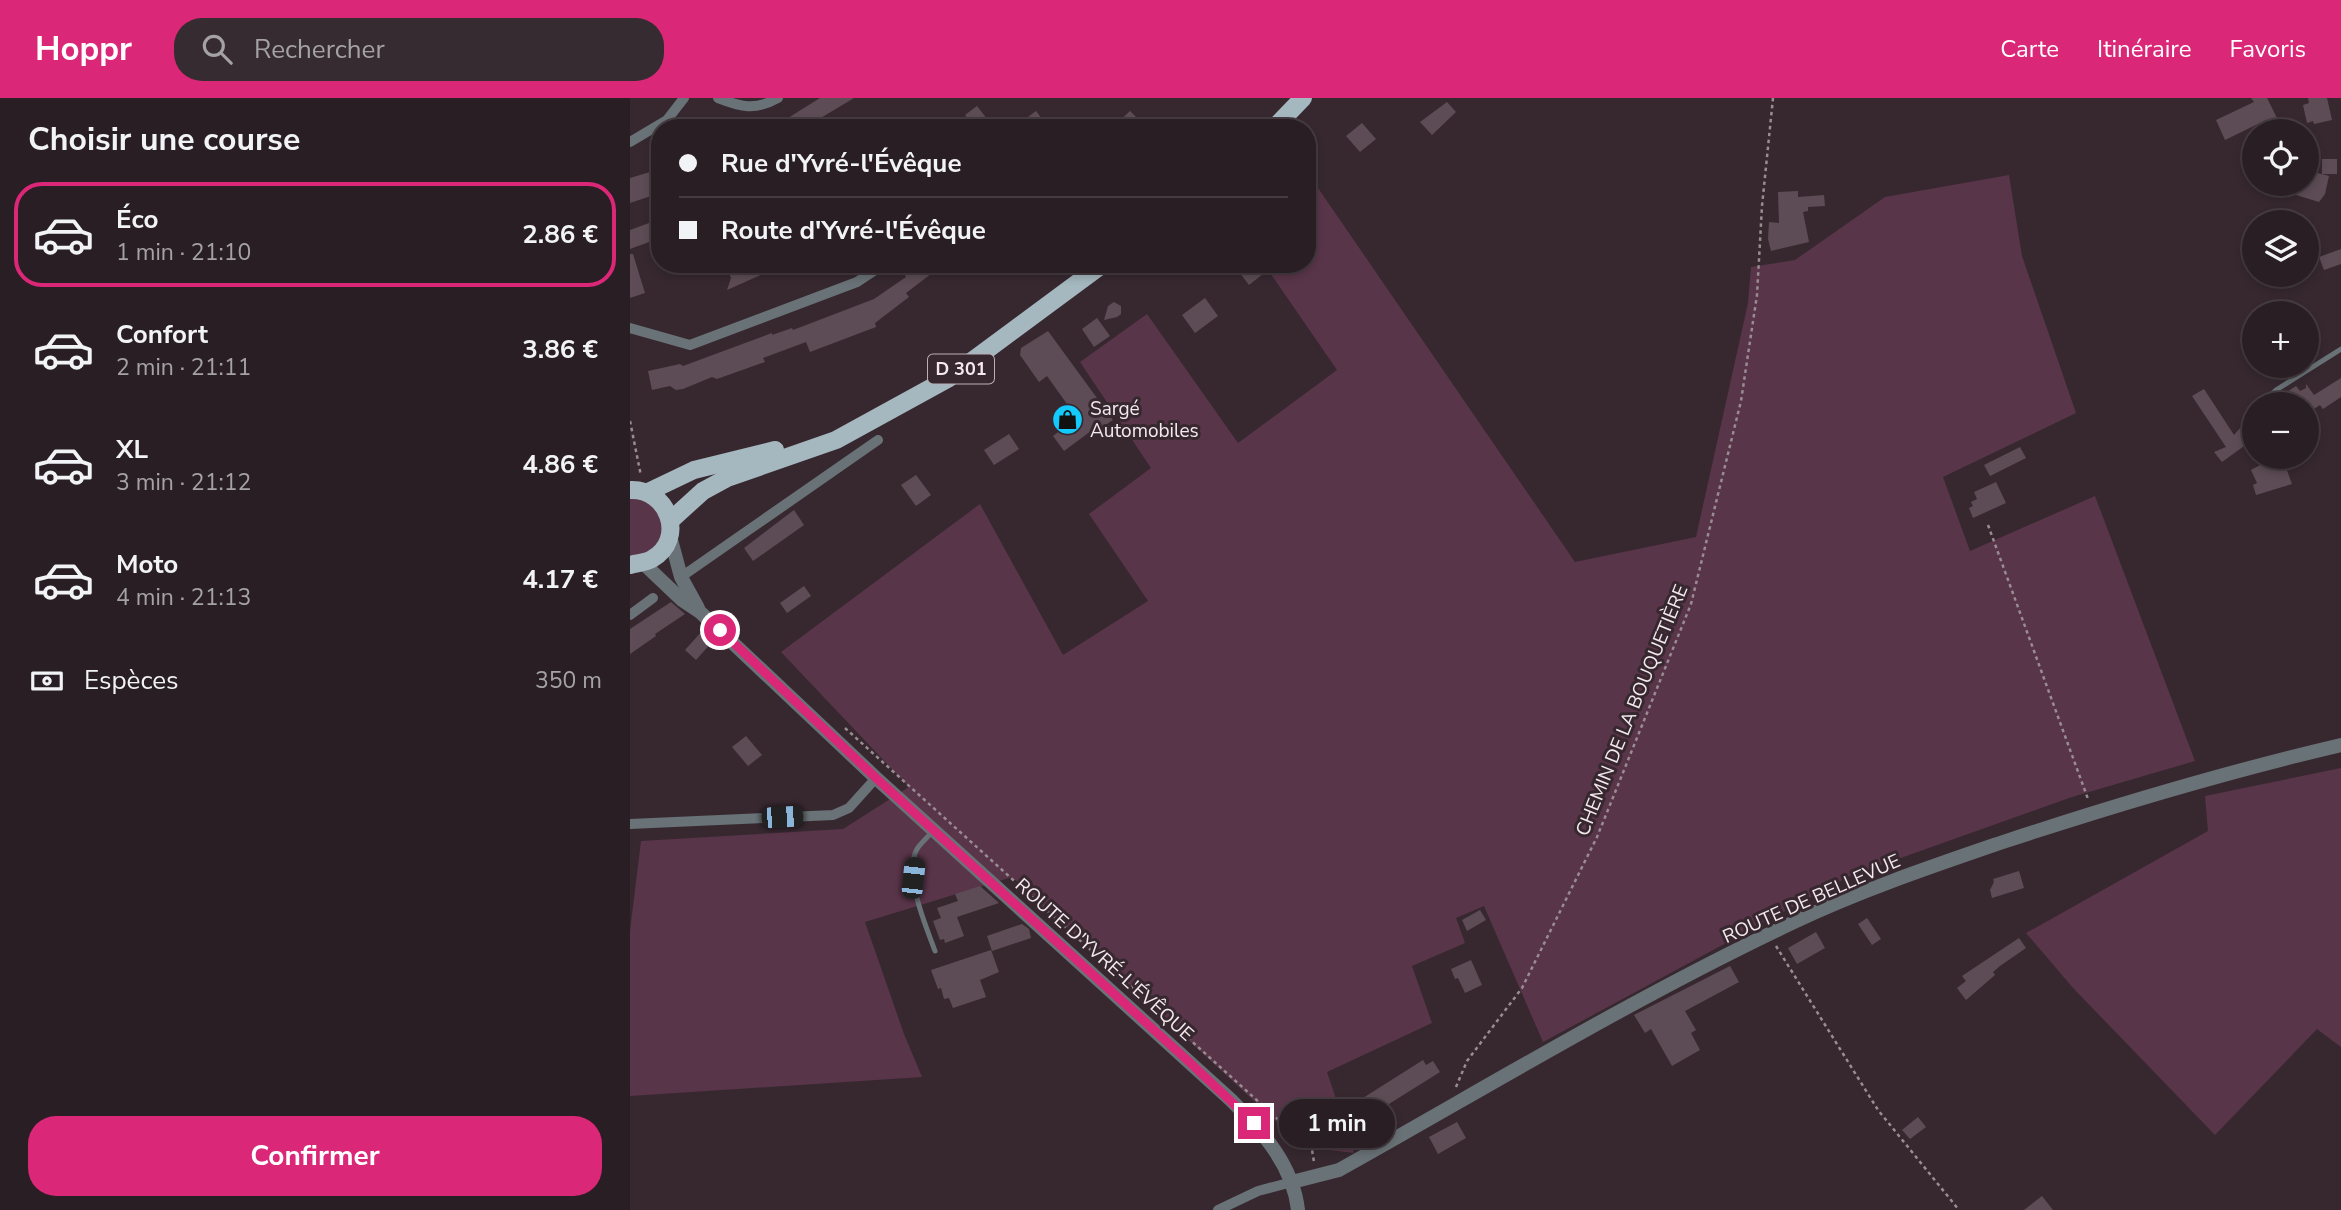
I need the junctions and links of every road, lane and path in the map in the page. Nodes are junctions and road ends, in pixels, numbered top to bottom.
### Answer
1 (684, 98) edge
2 (718, 98) edge
3 (778, 98) edge
4 (1303, 98) edge
5 (1773, 98) edge
6 (668, 119) edge
7 (1283, 119) edge
8 (651, 130) edge
9 (630, 142) edge
10 (870, 273) edge
11 (1090, 273) edge
12 (630, 328) edge
13 (2341, 349) edge
14 (2274, 392) edge
15 (862, 424) junction
16 (878, 440) dead end
17 (636, 489) edge
18 (1989, 525) dead end
19 (670, 528) junction
20 (634, 564) edge
21 (681, 577) junction
22 (653, 598) dead end
23 (700, 612) junction
24 (630, 615) edge
25 (841, 724) dead end
26 (2341, 745) edge
27 (876, 778) junction
28 (2093, 812) junction
29 (630, 824) edge
30 (934, 830) junction
31 (1769, 934) junction
32 (935, 951) dead end
33 (1457, 1086) dead end
34 (1315, 1177) junction
35 (1292, 1182) junction
36 (1218, 1210) edge
37 (1298, 1210) edge
38 (1959, 1210) edge

1 - 6 street
2 - 3 street
4 - 7 main road
5 - 33 path, CHEMIN DE LA BOUQUETIÈRE
8 - 9 street
10 - 12 street
11 - 15 main road, D 301
13 - 14 lane
15 - 17 main road, D 301
15 - 19 main road, D 301
16 - 21 street
17 - 19 main road
18 - 28 path
19 - 20 main road
19 - 21 street
20 - 23 street
21 - 23 street
22 - 24 street
23 - 27 street, ROUTE D'YVRÉ-L'ÉVÊQUE
25 - 34 path
26 - 28 street, ROUTE DE BELLEVUE
27 - 29 street
27 - 30 street, ROUTE D'YVRÉ-L'ÉVÊQUE
28 - 31 street, ROUTE DE BELLEVUE
30 - 32 lane
30 - 35 street, ROUTE D'YVRÉ-L'ÉVÊQUE
31 - 34 street, ROUTE DE BELLEVUE
31 - 38 path
34 - 35 street, ROUTE DE BELLEVUE
35 - 36 street
35 - 37 street, ROUTE D'YVRÉ-L'ÉVÊQUE

